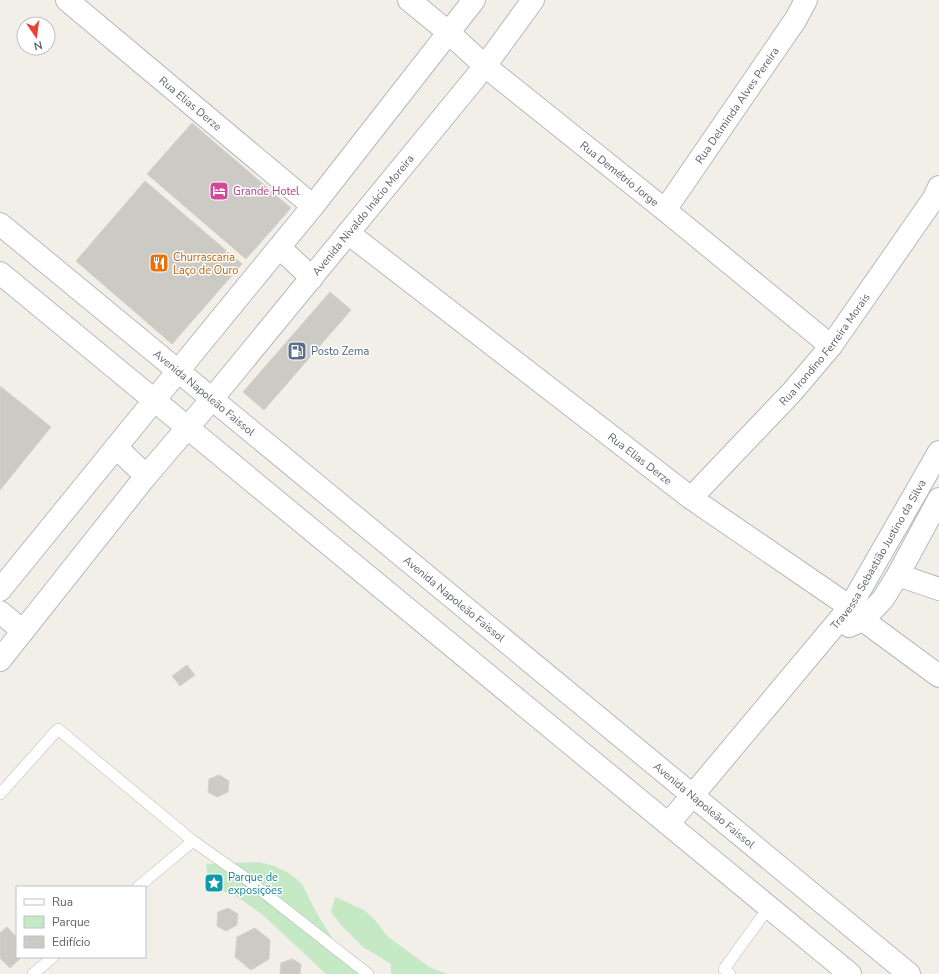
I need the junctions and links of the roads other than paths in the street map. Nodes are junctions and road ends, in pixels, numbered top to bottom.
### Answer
1 (67, 0) edge
2 (409, 0) edge
3 (474, 0) edge
4 (533, 0) edge
5 (806, 0) edge
6 (448, 32) junction
7 (485, 66) junction
8 (939, 187) edge
9 (313, 206) junction
10 (665, 210) junction
11 (0, 224) edge
12 (348, 233) junction
13 (280, 248) junction
14 (0, 273) edge
15 (312, 278) junction
16 (831, 346) junction
17 (178, 371) junction
18 (212, 399) junction
19 (154, 400) junction
20 (188, 428) junction
21 (116, 447) junction
22 (939, 452) edge
23 (146, 476) junction
24 (691, 498) junction
25 (939, 499) edge
26 (898, 575) junction
27 (939, 589) edge
28 (0, 590) edge
29 (0, 612) edge
30 (856, 613) junction
31 (23, 631) junction
32 (0, 660) edge
33 (939, 676) edge
34 (0, 794) edge
35 (692, 796) junction
36 (668, 824) junction
37 (193, 841) junction
38 (139, 886) edge
39 (769, 907) junction
40 (52, 958) edge
41 (724, 972) edge
42 (34, 974) edge
43 (368, 974) edge
44 (850, 974) edge
45 (908, 974) edge

1 - 9 street, Rua Elias Derze
2 - 6 street, Rua Demétrio Jorge
3 - 6 street
4 - 7 street, Avenida Nivaldo Inácio Moreira
5 - 10 street, Rua Delminda Alves Pereira
6 - 7 street, Rua Demétrio Jorge
6 - 9 street
7 - 10 street, Rua Demétrio Jorge
7 - 12 street, Avenida Nivaldo Inácio Moreira
8 - 16 street, Rua Irondino Ferreira Morais
9 - 13 street
10 - 16 street, Rua Demétrio Jorge
11 - 17 street, Avenida Napoleão Faissol
12 - 15 street, Avenida Nivaldo Inácio Moreira
12 - 24 street, Rua Elias Derze
13 - 15 street
13 - 17 street
14 - 19 street
15 - 18 street, Avenida Nivaldo Inácio Moreira
16 - 24 street, Rua Irondino Ferreira Morais
17 - 18 street, Avenida Napoleão Faissol
17 - 19 street
18 - 20 street, Avenida Nivaldo Inácio Moreira
18 - 35 street, Avenida Napoleão Faissol
19 - 20 street
19 - 21 street
20 - 23 street, Avenida Nivaldo Inácio Moreira
20 - 36 street
21 - 23 street
21 - 28 street
22 - 30 street, Travessa Sebastião Justino da Silva
23 - 31 street, Avenida Nivaldo Inácio Moreira
24 - 30 street, Rua Elias Derze
25 - 26 street, Travessa Sebastião Justino da Silva
26 - 27 street
26 - 30 street, Travessa Sebastião Justino da Silva
29 - 31 street
30 - 33 street, Rua Elias Derze
30 - 35 street, Travessa Sebastião Justino da Silva
31 - 32 street, Avenida Nivaldo Inácio Moreira
34 - 37 lane
35 - 36 street, Travessa Sebastião Justino da Silva
35 - 45 street, Avenida Napoleão Faissol
36 - 39 street
37 - 38 lane
37 - 43 lane
39 - 41 lane
39 - 44 street
40 - 42 lane

